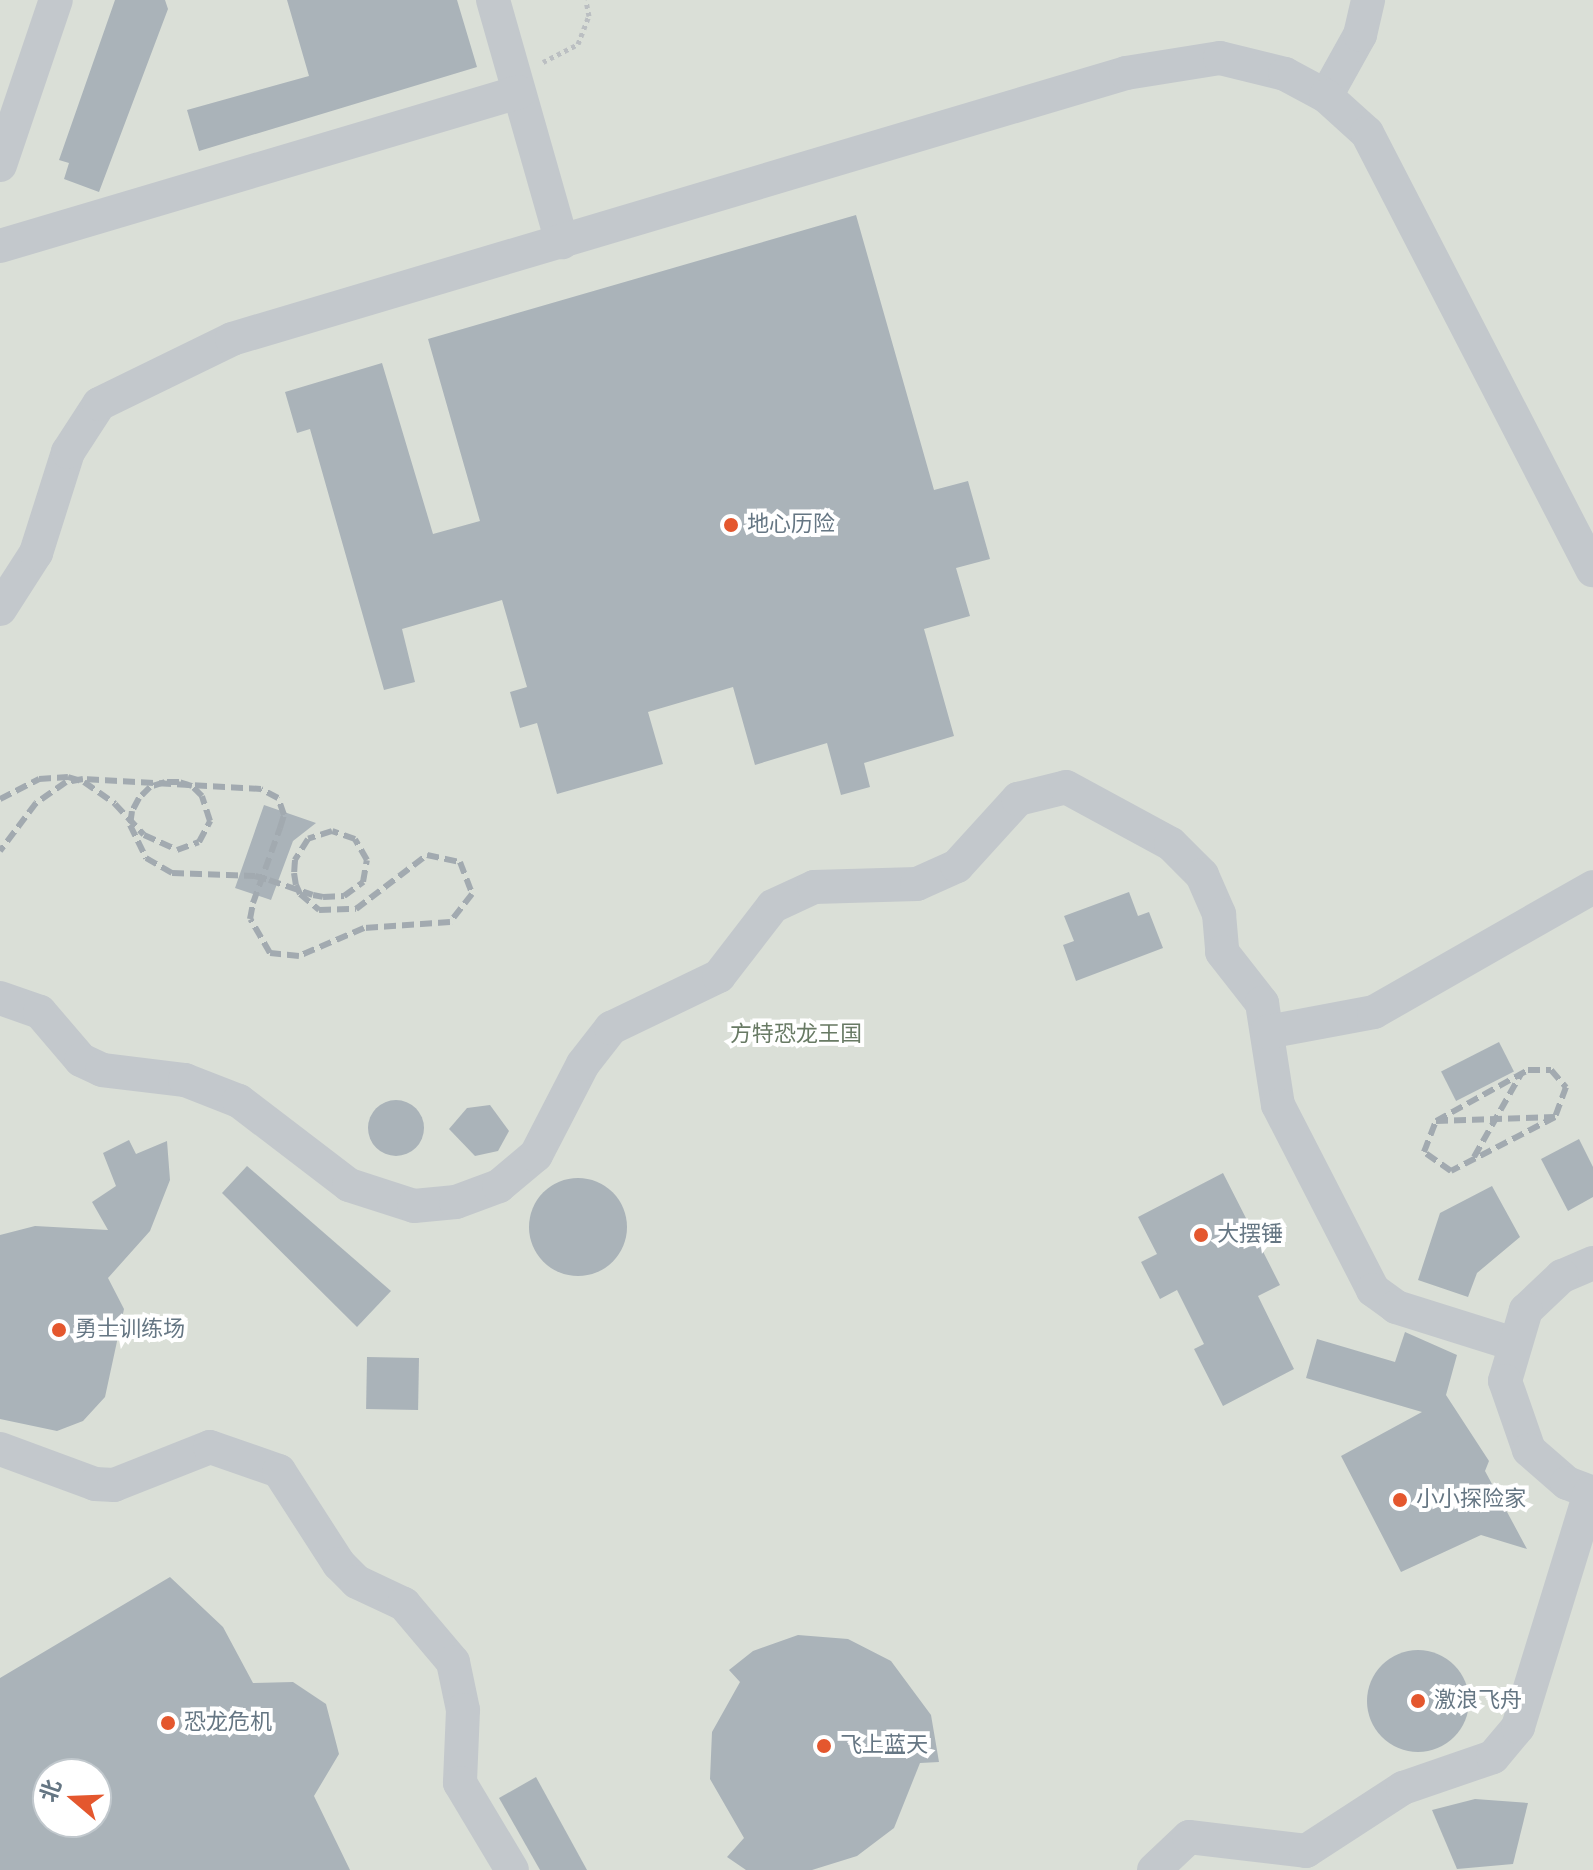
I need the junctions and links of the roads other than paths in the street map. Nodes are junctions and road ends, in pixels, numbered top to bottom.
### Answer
1 (56, 0) edge
2 (493, 0) edge
3 (1368, 0) edge
4 (516, 81) junction
5 (1326, 96) junction
6 (0, 165) edge
7 (562, 242) junction
8 (0, 246) edge
9 (1593, 570) edge
10 (0, 609) edge
11 (1593, 887) edge
12 (0, 998) edge
13 (1267, 1032) junction
14 (1593, 1263) edge
15 (1511, 1343) junction
16 (0, 1449) edge
17 (1591, 1493) edge
18 (512, 1870) edge
19 (1154, 1870) edge

1 - 6 lane
2 - 4 lane
3 - 5 lane
4 - 7 lane
4 - 8 lane
5 - 7 lane
5 - 9 lane
7 - 10 lane
11 - 13 lane
12 - 13 lane
13 - 15 lane
14 - 15 lane
15 - 17 lane
16 - 18 lane
17 - 19 lane

